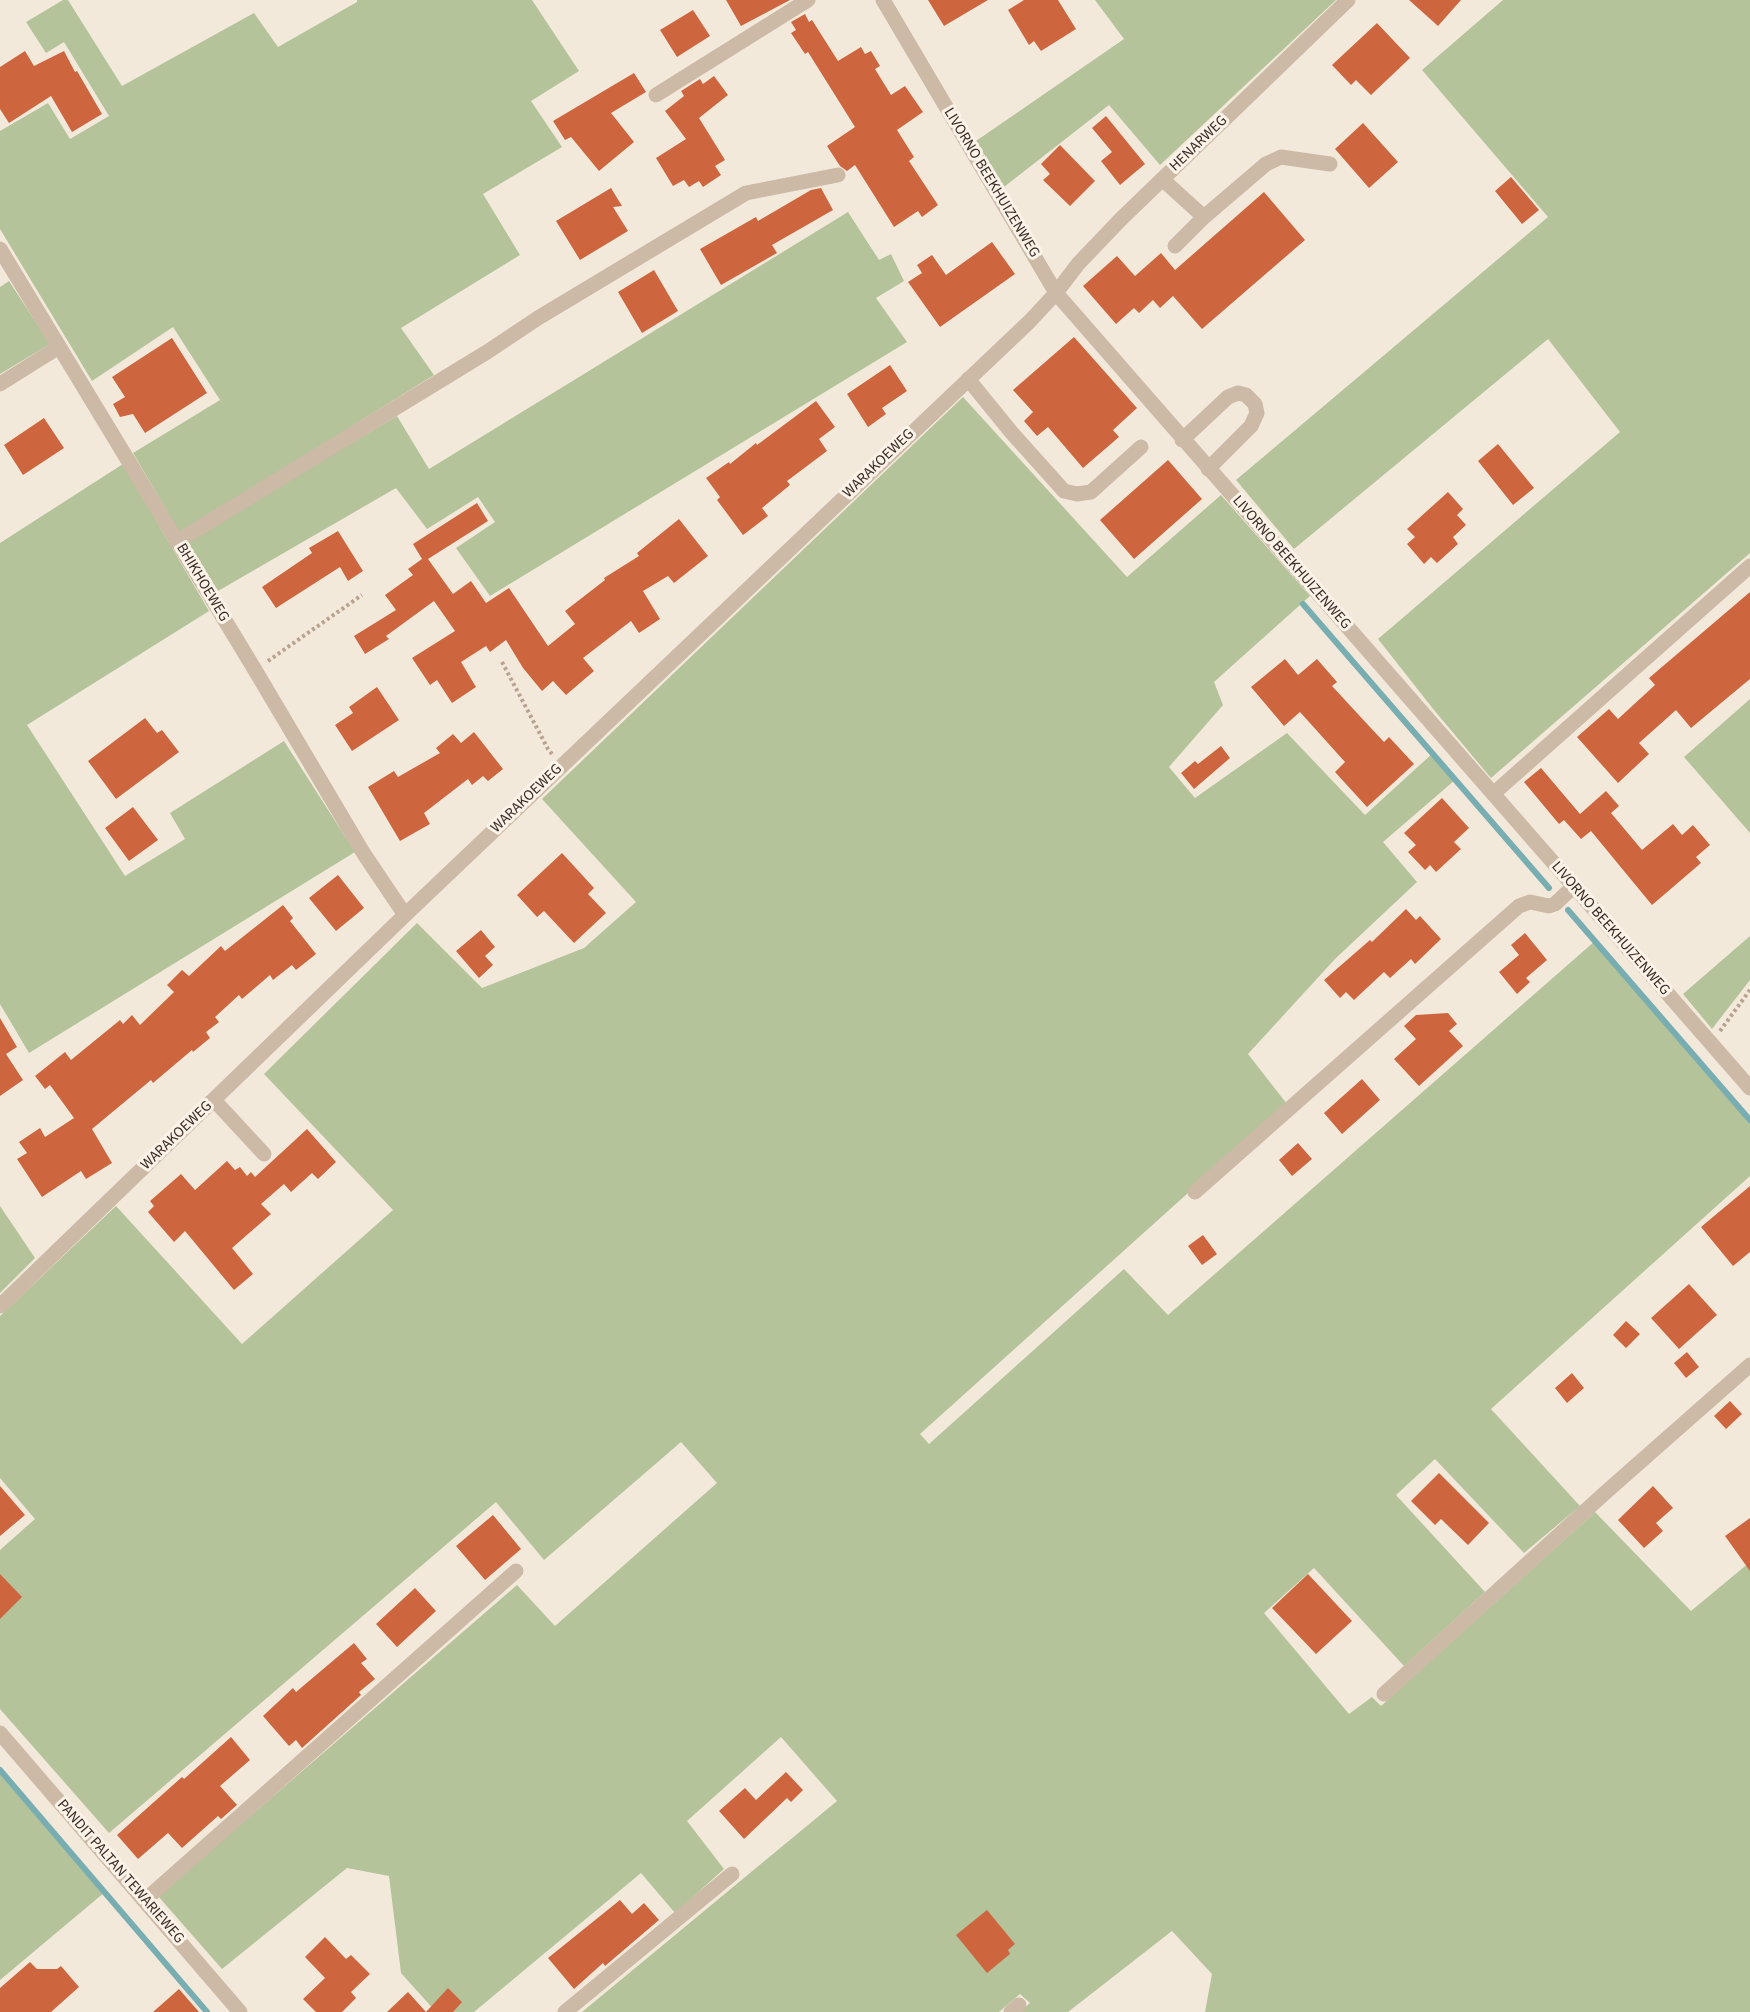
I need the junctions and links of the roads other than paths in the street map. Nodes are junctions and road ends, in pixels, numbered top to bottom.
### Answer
1 (808, 0) edge
2 (883, 0) edge
3 (1348, 0) edge
4 (656, 95) dead end
5 (1330, 164) dead end
6 (838, 175) dead end
7 (1162, 179) junction
8 (1204, 217) junction
9 (1175, 246) dead end
10 (0, 249) edge
11 (1056, 293) junction
12 (59, 347) junction
13 (968, 379) junction
14 (0, 384) edge
15 (1182, 440) junction
16 (1141, 447) dead end
17 (1208, 469) junction
18 (176, 542) junction
19 (1750, 566) edge
20 (1493, 794) junction
21 (1573, 887) junction
22 (405, 915) junction
23 (1750, 1089) edge
24 (214, 1100) junction
25 (264, 1154) dead end
26 (1195, 1192) dead end
27 (0, 1306) edge
28 (1750, 1365) edge
29 (516, 1571) dead end
30 (1384, 1694) dead end
31 (0, 1732) edge
32 (732, 1874) dead end
33 (145, 1900) junction
34 (240, 2012) edge
35 (565, 2012) edge

1 - 4 street
2 - 11 street, LIVORNO BEEKHUIZENWEG
3 - 7 street, HENARWEG
5 - 8 street
6 - 18 street
7 - 8 street
7 - 11 street, HENARWEG
8 - 9 street
10 - 12 street, BHIKHOEWEG
11 - 13 street, WARAKOEWEG
11 - 15 street, LIVORNO BEEKHUIZENWEG
12 - 14 street
12 - 18 street, BHIKHOEWEG
13 - 16 street
13 - 22 street, WARAKOEWEG
15 - 17 street, LIVORNO BEEKHUIZENWEG
15 - 17 street
17 - 20 street, LIVORNO BEEKHUIZENWEG
18 - 22 street, BHIKHOEWEG
19 - 20 street
20 - 21 street, LIVORNO BEEKHUIZENWEG
21 - 23 street, LIVORNO BEEKHUIZENWEG
21 - 26 street
22 - 24 street, WARAKOEWEG
24 - 25 street
24 - 27 street, WARAKOEWEG
28 - 30 street
29 - 33 street
31 - 33 street, PANDIT PALTAN TEWARIEWEG
32 - 35 street
33 - 34 street, PANDIT PALTAN TEWARIEWEG

